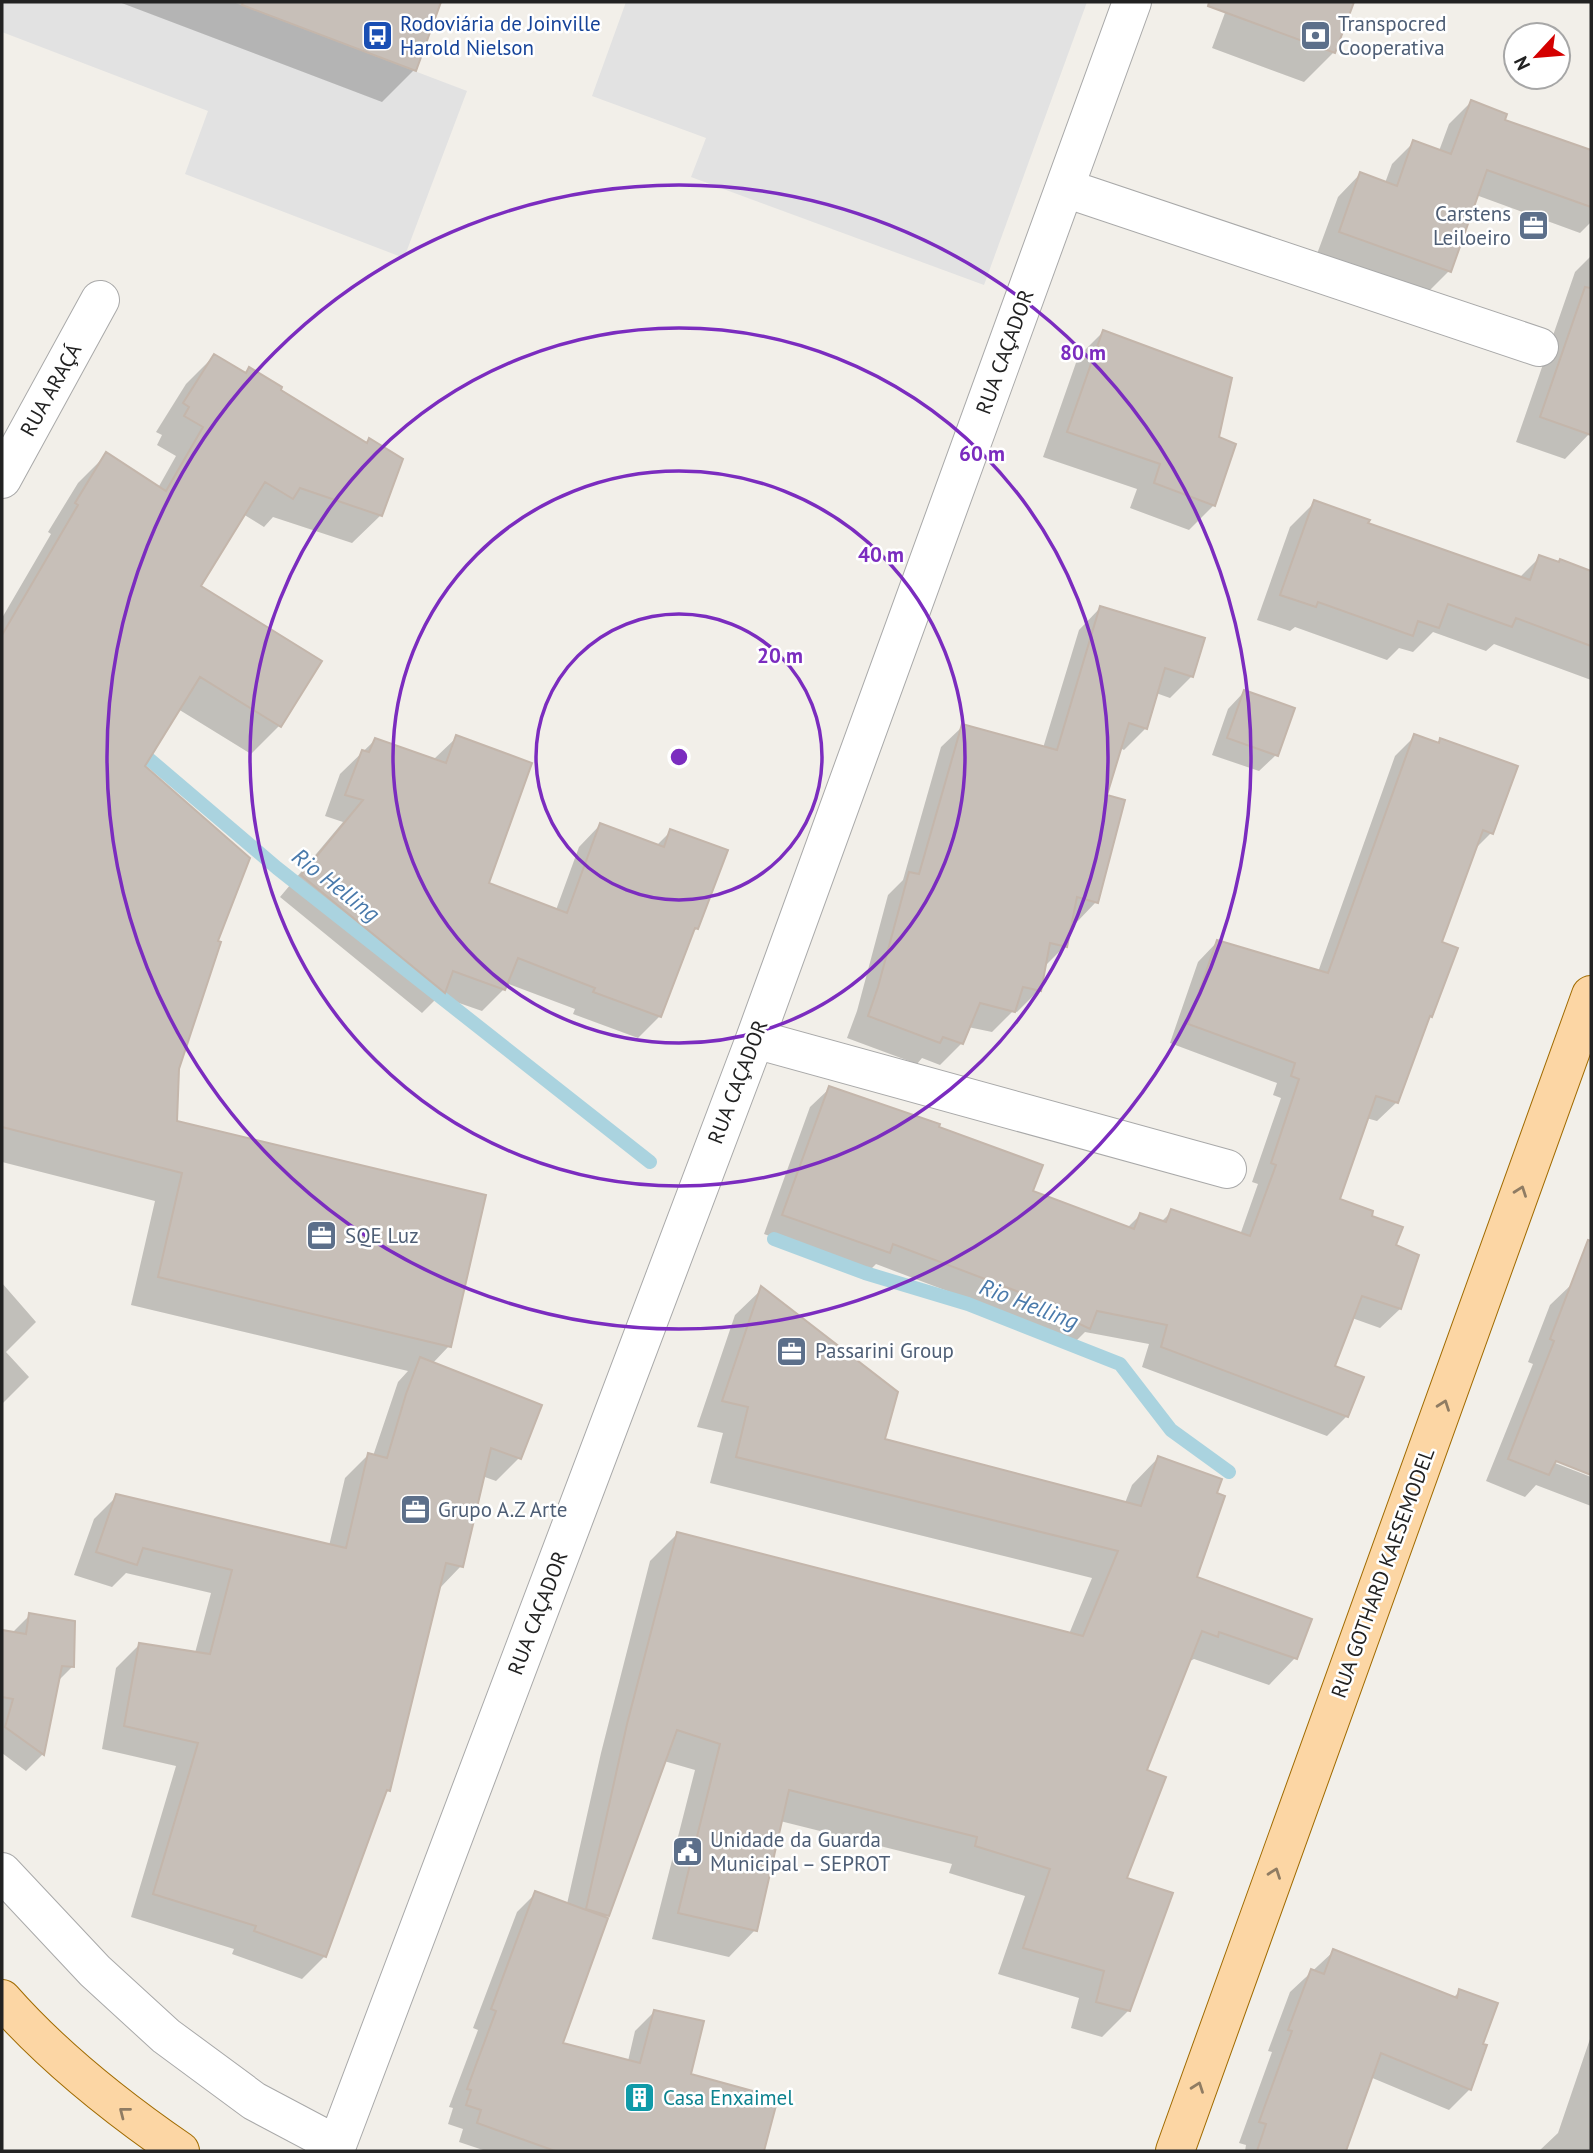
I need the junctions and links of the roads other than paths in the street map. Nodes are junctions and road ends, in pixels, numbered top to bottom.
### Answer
1 (1132, 2) edge
2 (1065, 188) junction
3 (100, 300) dead end
4 (1539, 347) dead end
5 (2, 478) edge
6 (1591, 995) edge
7 (755, 1039) junction
8 (1227, 1169) dead end
9 (2, 1872) edge
10 (8, 2014) edge
11 (330, 2148) edge
12 (180, 2151) edge
13 (1175, 2151) edge

1 - 2 street, RUA CAÇADOR
2 - 4 street
2 - 7 street, RUA CAÇADOR
3 - 5 street, RUA ARAÇÁ
13 -> 6 main road, RUA GOTHARD KAESEMODEL
7 - 8 street
7 - 11 street, RUA CAÇADOR
9 - 11 street
12 -> 10 main road

